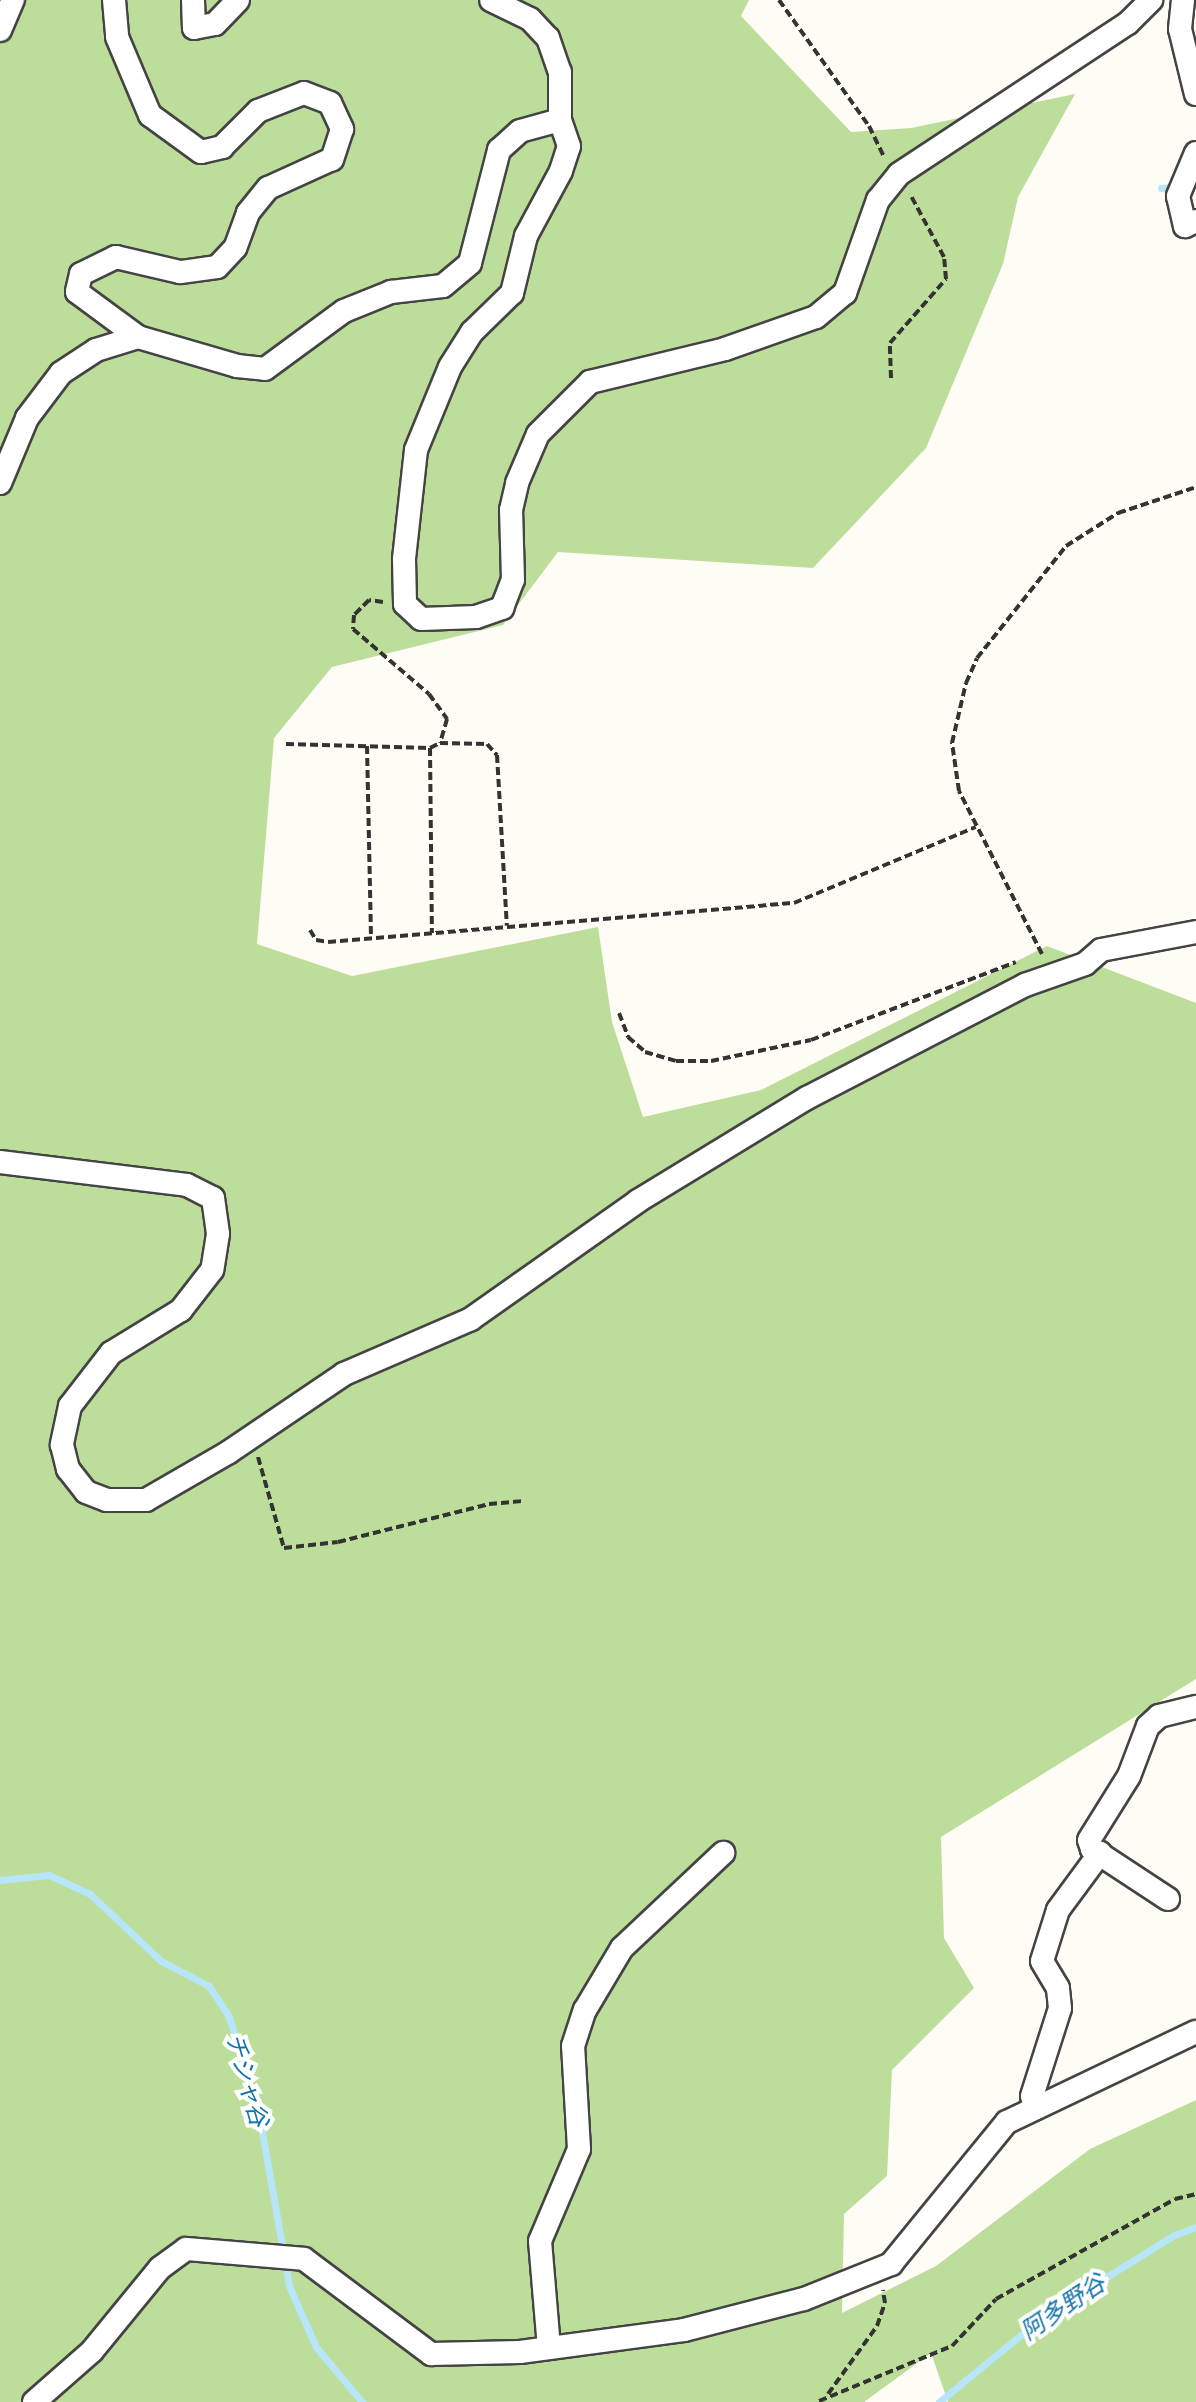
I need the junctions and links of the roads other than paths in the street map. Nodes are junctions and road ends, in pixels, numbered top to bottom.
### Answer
1 (13, 0) edge
2 (193, 0) edge
3 (238, 0) edge
4 (491, 0) edge
5 (1151, 0) edge
6 (1183, 0) edge
7 (115, 1) edge
8 (0, 30) edge
9 (1196, 94) edge
10 (560, 120) junction
11 (1196, 153) edge
12 (1196, 221) edge
13 (138, 337) junction
14 (0, 483) edge
15 (1196, 932) edge
16 (0, 1162) edge
17 (1196, 1707) edge
18 (723, 1853) dead end
19 (1100, 1853) junction
20 (1168, 1899) dead end
21 (1196, 2032) edge
22 (1035, 2108) junction
23 (549, 2348) junction
24 (34, 2402) edge

1 - 8 street
2 - 3 street
4 - 10 street
5 - 10 street
6 - 9 street
7 - 13 street
10 - 13 street
11 - 12 street
13 - 14 street
15 - 16 street
17 - 19 street
18 - 23 street
19 - 20 street
19 - 22 street
21 - 22 street
22 - 23 street
23 - 24 street

